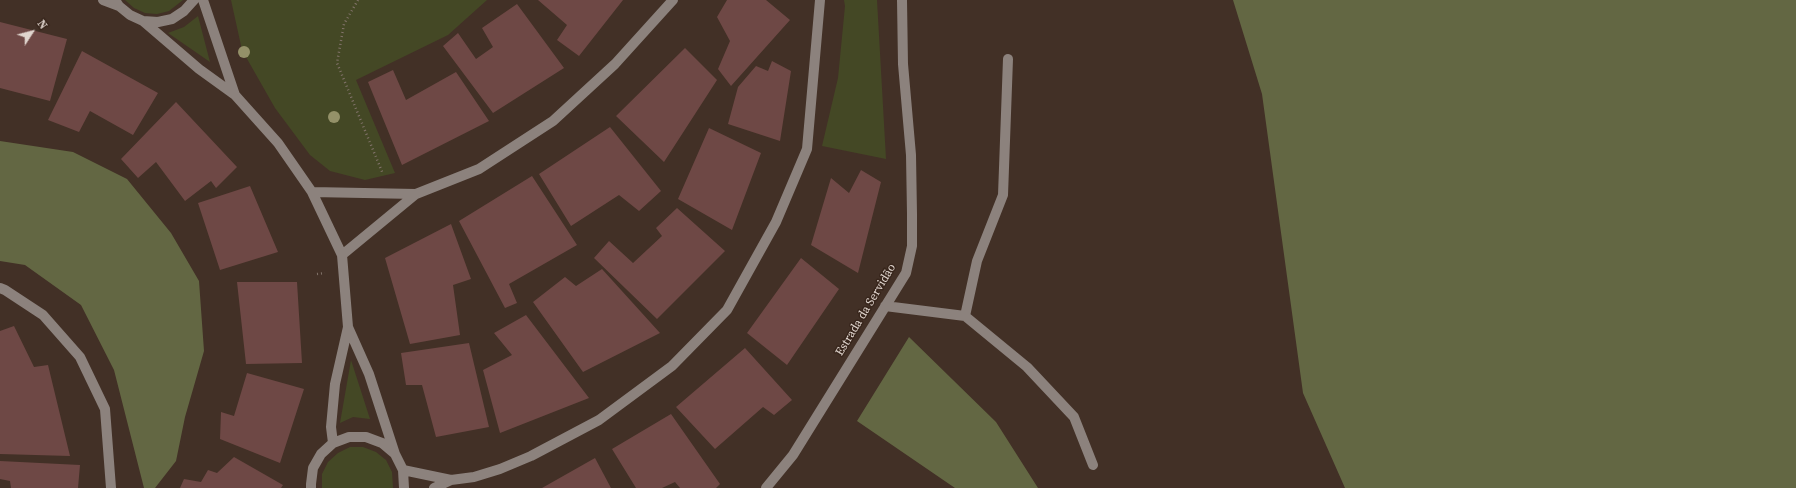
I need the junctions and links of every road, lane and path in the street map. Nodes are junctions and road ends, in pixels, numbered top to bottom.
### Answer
1 (103, 0) edge
2 (194, 0) edge
3 (204, 0) edge
4 (358, 0) edge
5 (673, 0) edge
6 (820, 0) edge
7 (902, 0) edge
8 (117, 3) edge
9 (143, 21) junction
10 (1008, 59) dead end
11 (235, 95) junction
12 (385, 180) dead end
13 (312, 192) junction
14 (416, 194) junction
15 (342, 255) junction
16 (0, 288) edge
17 (885, 306) junction
18 (965, 316) junction
19 (348, 327) junction
20 (333, 443) junction
21 (395, 454) junction
22 (1093, 465) dead end
23 (403, 470) junction
24 (451, 480) junction
25 (111, 488) edge
26 (311, 488) edge
27 (404, 488) edge
28 (434, 488) edge
29 (766, 488) edge

1 - 8 street
2 - 9 street
3 - 11 street
4 - 12 path
5 - 14 street
6 - 24 street
7 - 17 street, Estrada da Servidão
8 - 9 street
9 - 11 street
10 - 18 street
11 - 13 street
13 - 14 street
13 - 15 street
14 - 15 street
15 - 19 street
16 - 25 street
17 - 18 street
17 - 29 street, Estrada da Servidão
18 - 22 street
19 - 20 street
19 - 21 street
20 - 21 street
20 - 26 street
21 - 23 street
23 - 24 street
23 - 27 street
24 - 28 street

